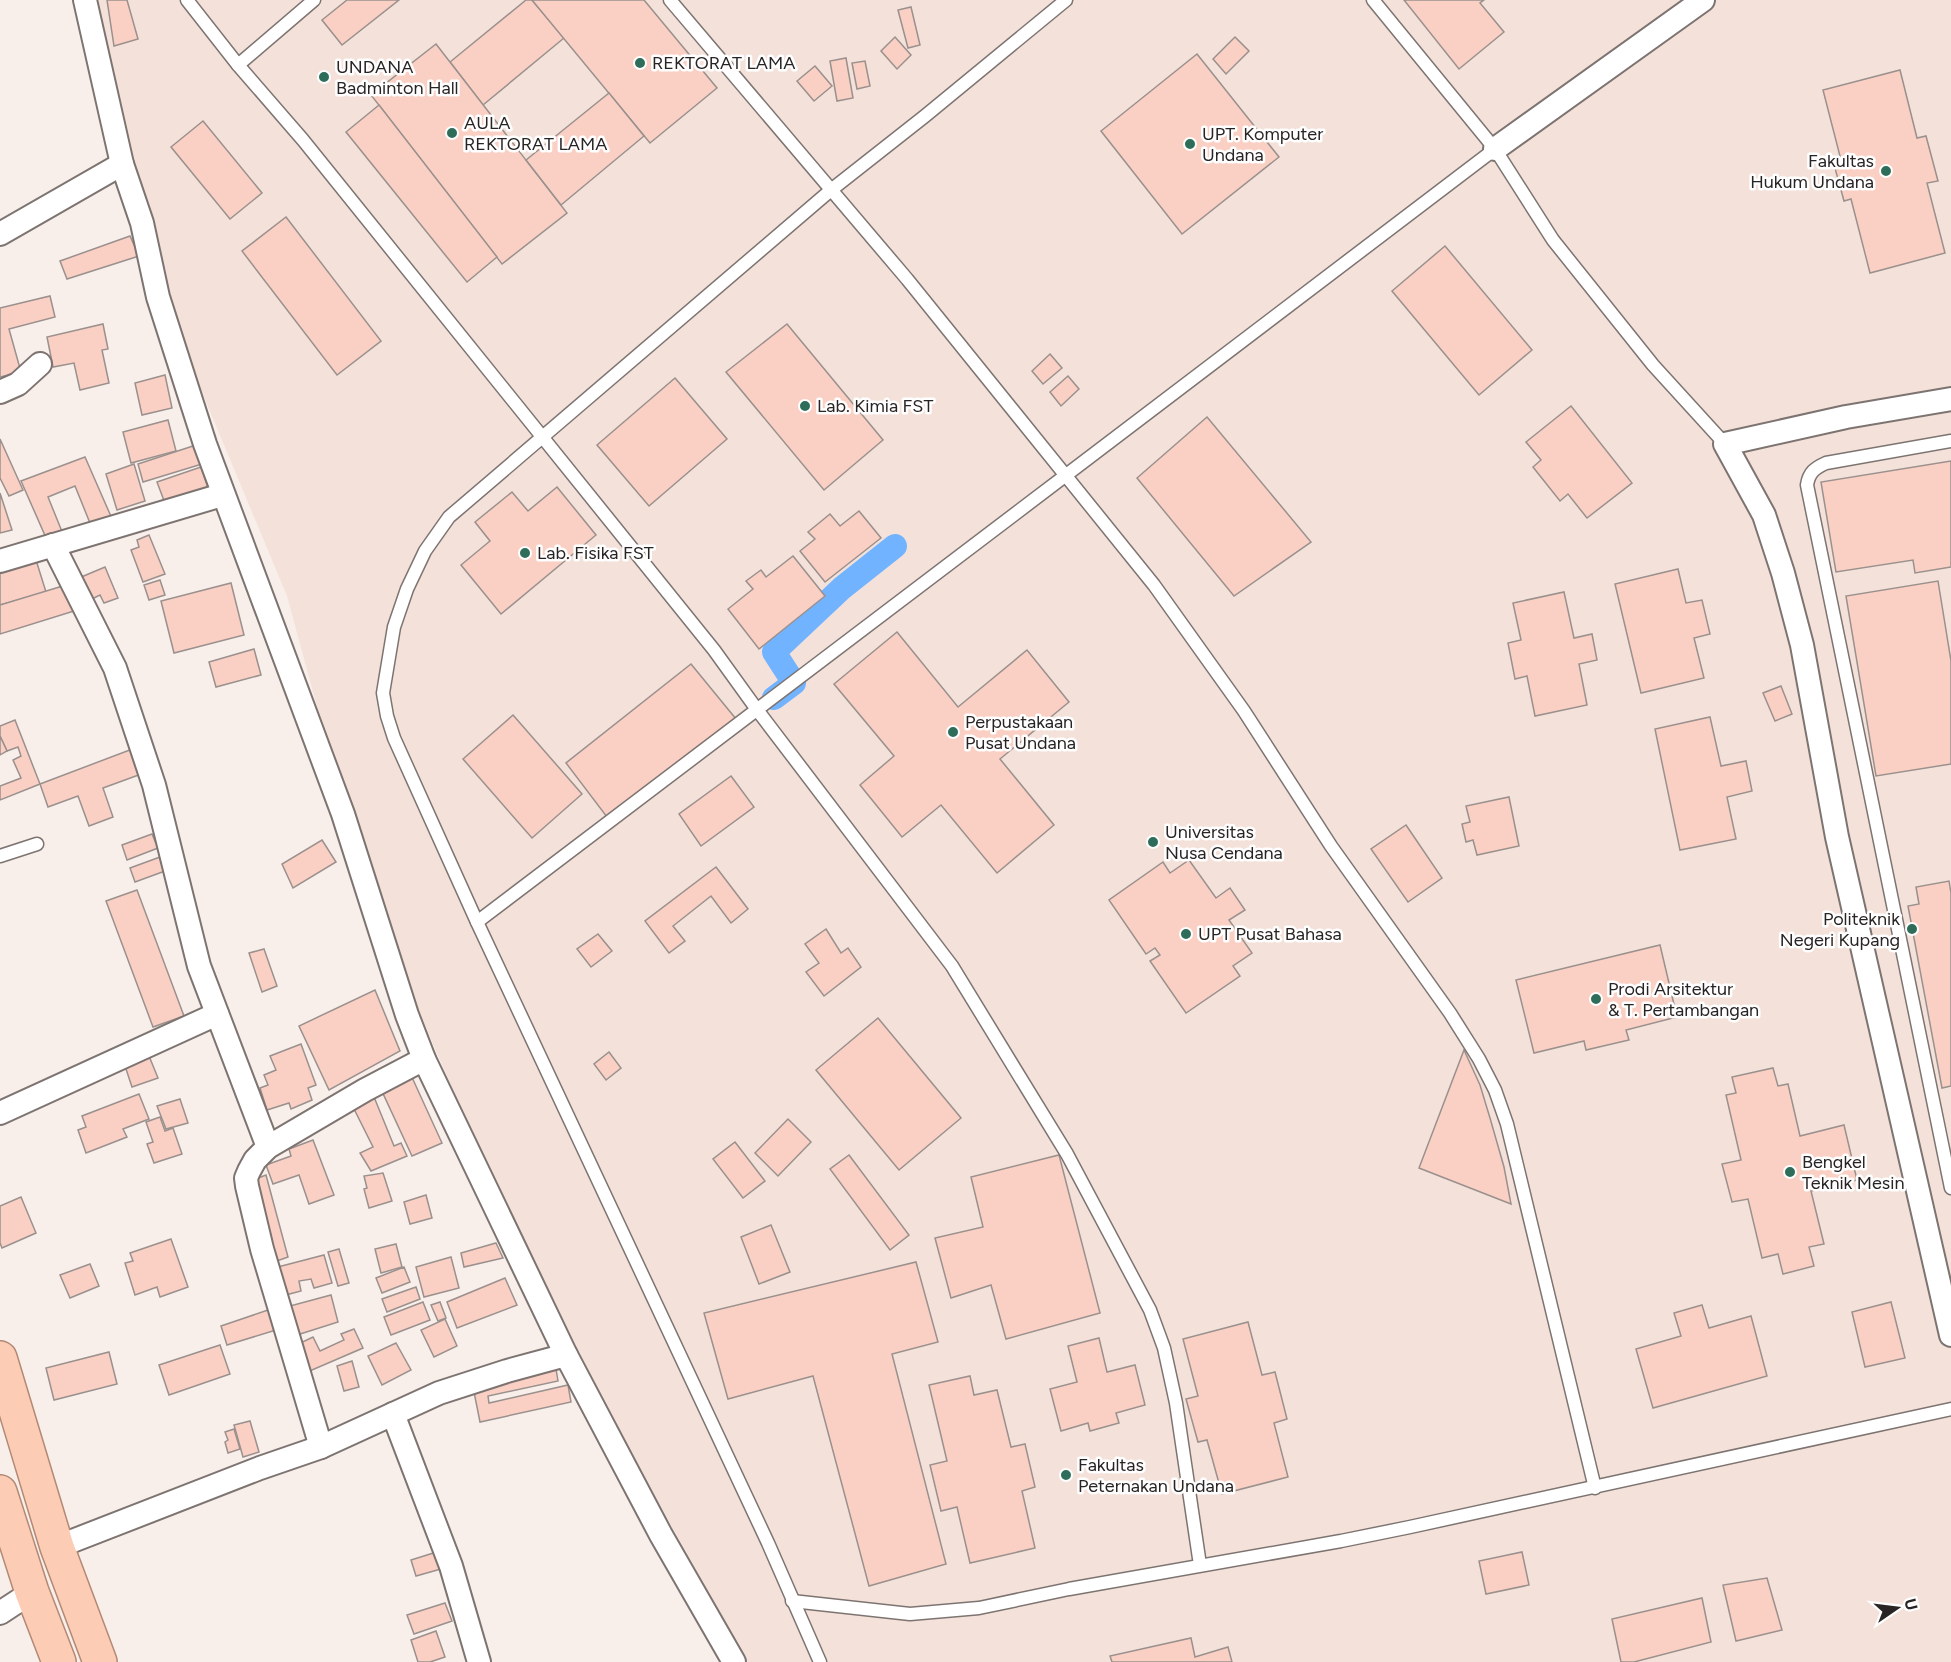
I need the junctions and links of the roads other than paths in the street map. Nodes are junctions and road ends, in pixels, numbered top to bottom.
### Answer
1 (85, 0) edge
2 (187, 0) edge
3 (314, 0) edge
4 (670, 0) edge
5 (1066, 0) edge
6 (1373, 0) edge
7 (1703, 0) edge
8 (237, 64) junction
9 (1495, 149) junction
10 (122, 164) junction
11 (831, 190) junction
12 (0, 234) edge
13 (40, 364) dead end
14 (0, 392) edge
15 (1951, 399) edge
16 (544, 436) junction
17 (1951, 441) edge
18 (1725, 444) junction
19 (1064, 475) junction
20 (222, 495) junction
21 (53, 545) junction
22 (0, 561) edge
23 (758, 711) junction
24 (37, 844) dead end
25 (0, 856) edge
26 (477, 922) junction
27 (217, 1014) junction
28 (424, 1059) junction
29 (0, 1113) edge
30 (268, 1148) junction
31 (1951, 1188) edge
32 (1951, 1335) edge
33 (566, 1355) junction
34 (0, 1358) edge
35 (1951, 1409) edge
36 (393, 1414) junction
37 (321, 1447) junction
38 (1595, 1488) junction
39 (0, 1492) edge
40 (57, 1547) junction
41 (1200, 1565) junction
42 (32, 1592) junction
43 (792, 1601) junction
44 (0, 1612) edge
45 (59, 1662) edge
46 (100, 1662) edge
47 (479, 1662) edge
48 (732, 1662) edge
49 (820, 1662) edge

1 - 10 street
2 - 8 lane
3 - 8 lane
4 - 11 lane
5 - 11 lane
6 - 9 lane
7 - 9 street
8 - 16 lane
9 - 18 lane
9 - 19 lane
10 - 12 street
10 - 20 street
11 - 16 lane
11 - 19 lane
13 - 14 street
15 - 18 street
16 - 23 lane
16 - 26 lane
17 - 31 lane
18 - 32 street
19 - 23 lane
19 - 38 lane
20 - 21 street
20 - 28 street
21 - 22 street
21 - 27 street
23 - 26 lane
23 - 41 lane
24 - 25 lane
26 - 43 lane
27 - 29 street
27 - 30 street
28 - 30 street
28 - 33 street
30 - 37 street
33 - 36 street
33 - 48 street
34 - 40 highway
35 - 38 lane
36 - 37 street
36 - 47 street
37 - 40 street
38 - 41 lane
39 - 42 highway
40 - 46 highway
41 - 43 lane
42 - 44 street
42 - 45 highway
43 - 49 lane

